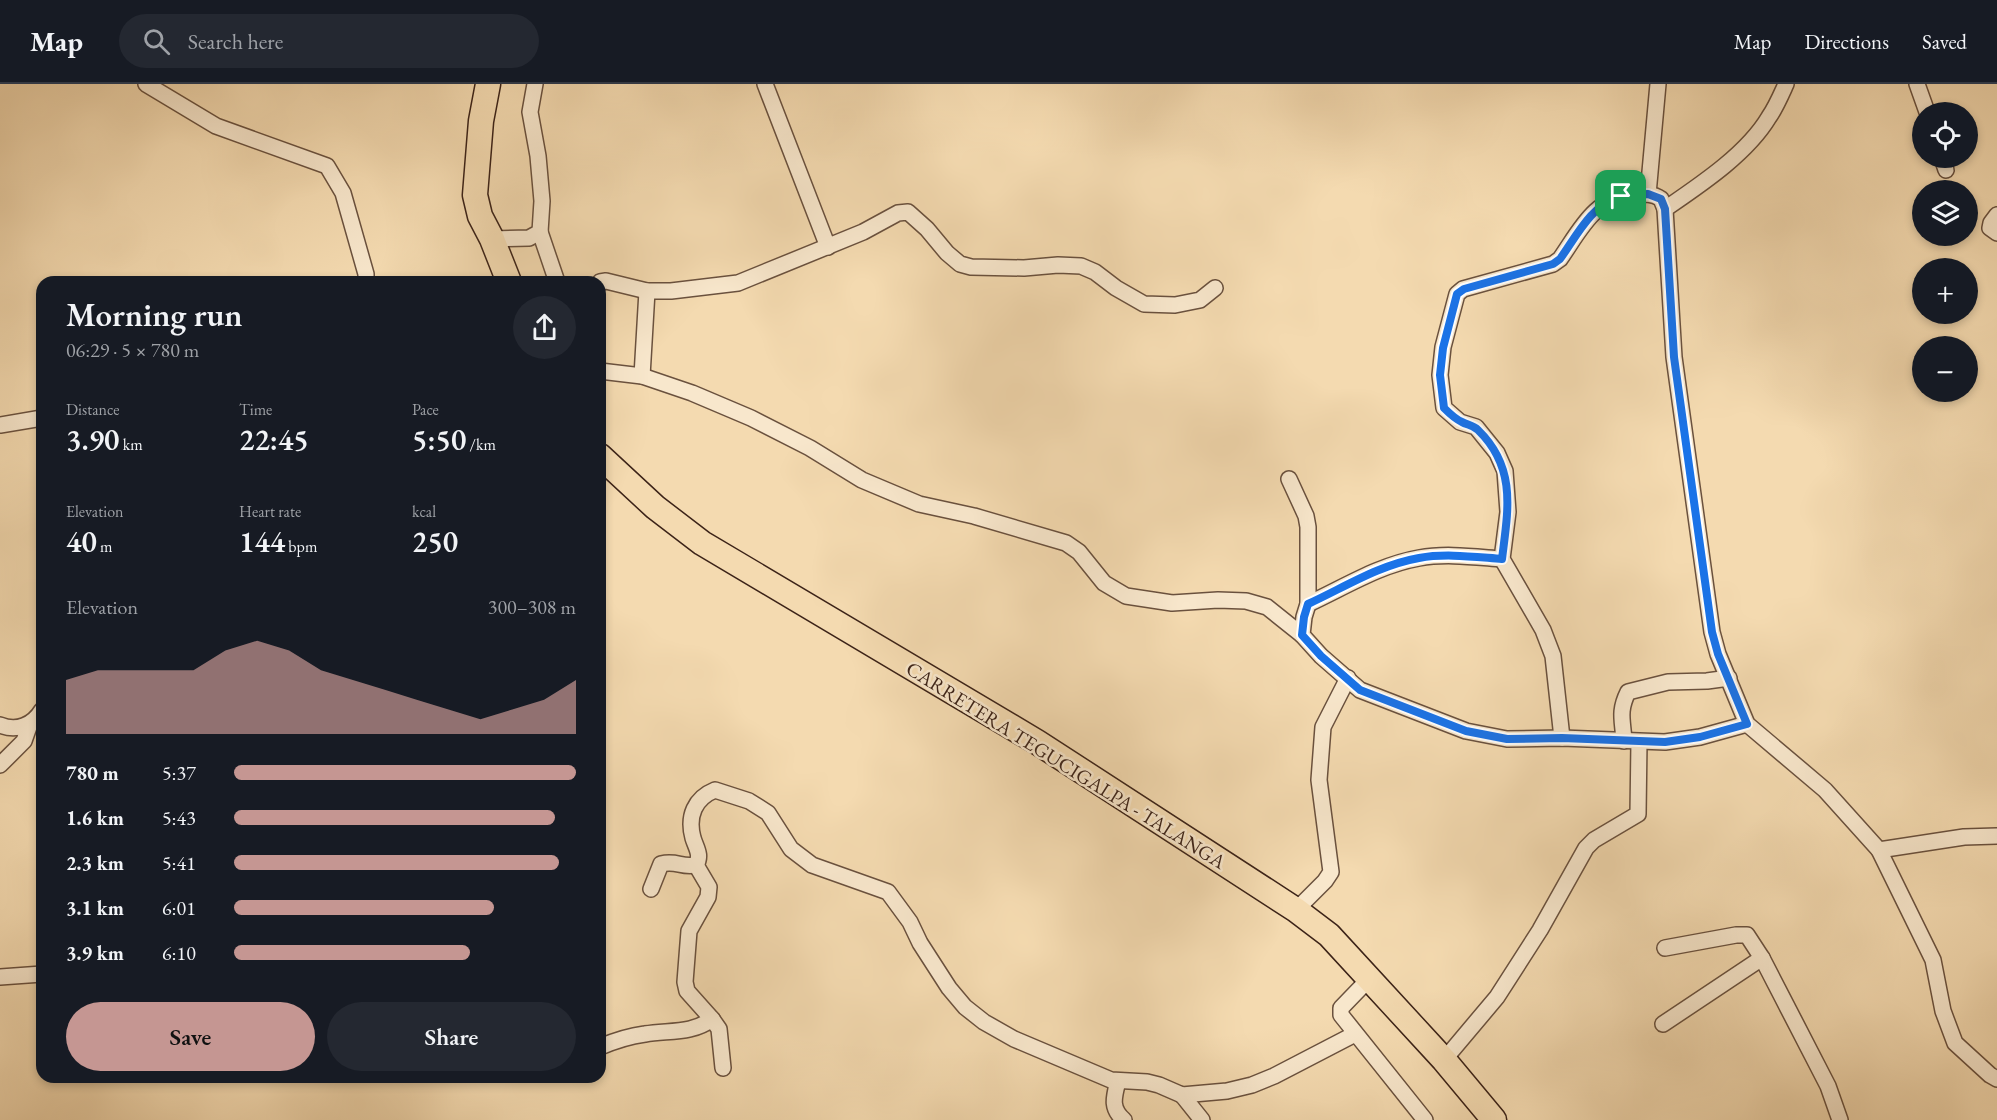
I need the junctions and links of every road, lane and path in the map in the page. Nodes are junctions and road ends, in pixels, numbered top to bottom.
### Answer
1 (146, 84) edge
2 (488, 84) edge
3 (535, 84) edge
4 (765, 84) edge
5 (1658, 84) edge
6 (1786, 84) edge
7 (1917, 84) edge
8 (1923, 102) edge
9 (1648, 194) junction
10 (1665, 209) junction
11 (1997, 215) edge
12 (540, 232) junction
13 (1997, 233) edge
14 (492, 240) junction
15 (828, 247) junction
16 (366, 276) edge
17 (507, 276) edge
18 (554, 276) edge
19 (606, 281) edge
20 (1215, 288) dead end
21 (647, 291) junction
22 (606, 372) edge
23 (642, 376) junction
24 (36, 419) edge
25 (0, 425) edge
26 (606, 464) edge
27 (1289, 480) dead end
28 (1502, 559) junction
29 (1308, 604) junction
30 (1302, 635) junction
31 (1348, 678) junction
32 (1729, 678) junction
33 (36, 717) edge
34 (30, 724) junction
35 (1747, 724) junction
36 (0, 725) edge
37 (1562, 738) junction
38 (1632, 742) junction
39 (0, 765) edge
40 (1997, 836) edge
41 (1879, 850) junction
42 (696, 865) junction
43 (651, 889) dead end
44 (1296, 910) junction
45 (1665, 948) dead end
46 (1762, 958) junction
47 (36, 974) edge
48 (0, 977) edge
49 (1370, 979) junction
50 (712, 1019) junction
51 (1663, 1024) dead end
52 (1355, 1034) junction
53 (606, 1045) edge
54 (1444, 1060) junction
55 (723, 1068) dead end
56 (1997, 1079) edge
57 (1118, 1081) junction
58 (1182, 1095) junction
59 (1124, 1120) edge
60 (1202, 1120) edge
61 (1425, 1120) edge
62 (1494, 1120) edge
63 (1840, 1120) edge

1 - 16 street
2 - 14 main road
3 - 12 street
4 - 15 street
5 - 9 street
6 - 10 street
7 - 8 street
9 - 10 street
9 - 28 street
10 - 32 street
11 - 13 street
12 - 14 street
12 - 18 street
14 - 17 main road
15 - 20 street
15 - 21 street
19 - 21 street
21 - 23 street
22 - 23 street
23 - 30 street
24 - 25 street
26 - 44 main road, CARRETERA TEGUCIGALPA - TALANGA
27 - 29 street
28 - 29 street
28 - 37 street
29 - 30 street
30 - 31 street
31 - 37 street
31 - 44 street
32 - 35 street
32 - 38 street
33 - 34 street
34 - 36 street
34 - 39 street
35 - 38 street
35 - 41 street
37 - 38 street
38 - 54 street
40 - 41 street
41 - 56 street
42 - 43 street
42 - 50 street
42 - 57 street
44 - 49 main road, CARRETERA TEGUCIGALPA - TALANGA
45 - 46 street
46 - 51 street
46 - 63 street
47 - 48 street
49 - 52 street
49 - 54 main road, CARRETERA TEGUCIGALPA - TALANGA
50 - 53 street
50 - 55 street
52 - 58 street
52 - 61 street
54 - 62 main road, CARRETERA TEGUCIGALPA - TALANGA
57 - 58 street
57 - 59 street
58 - 60 street

